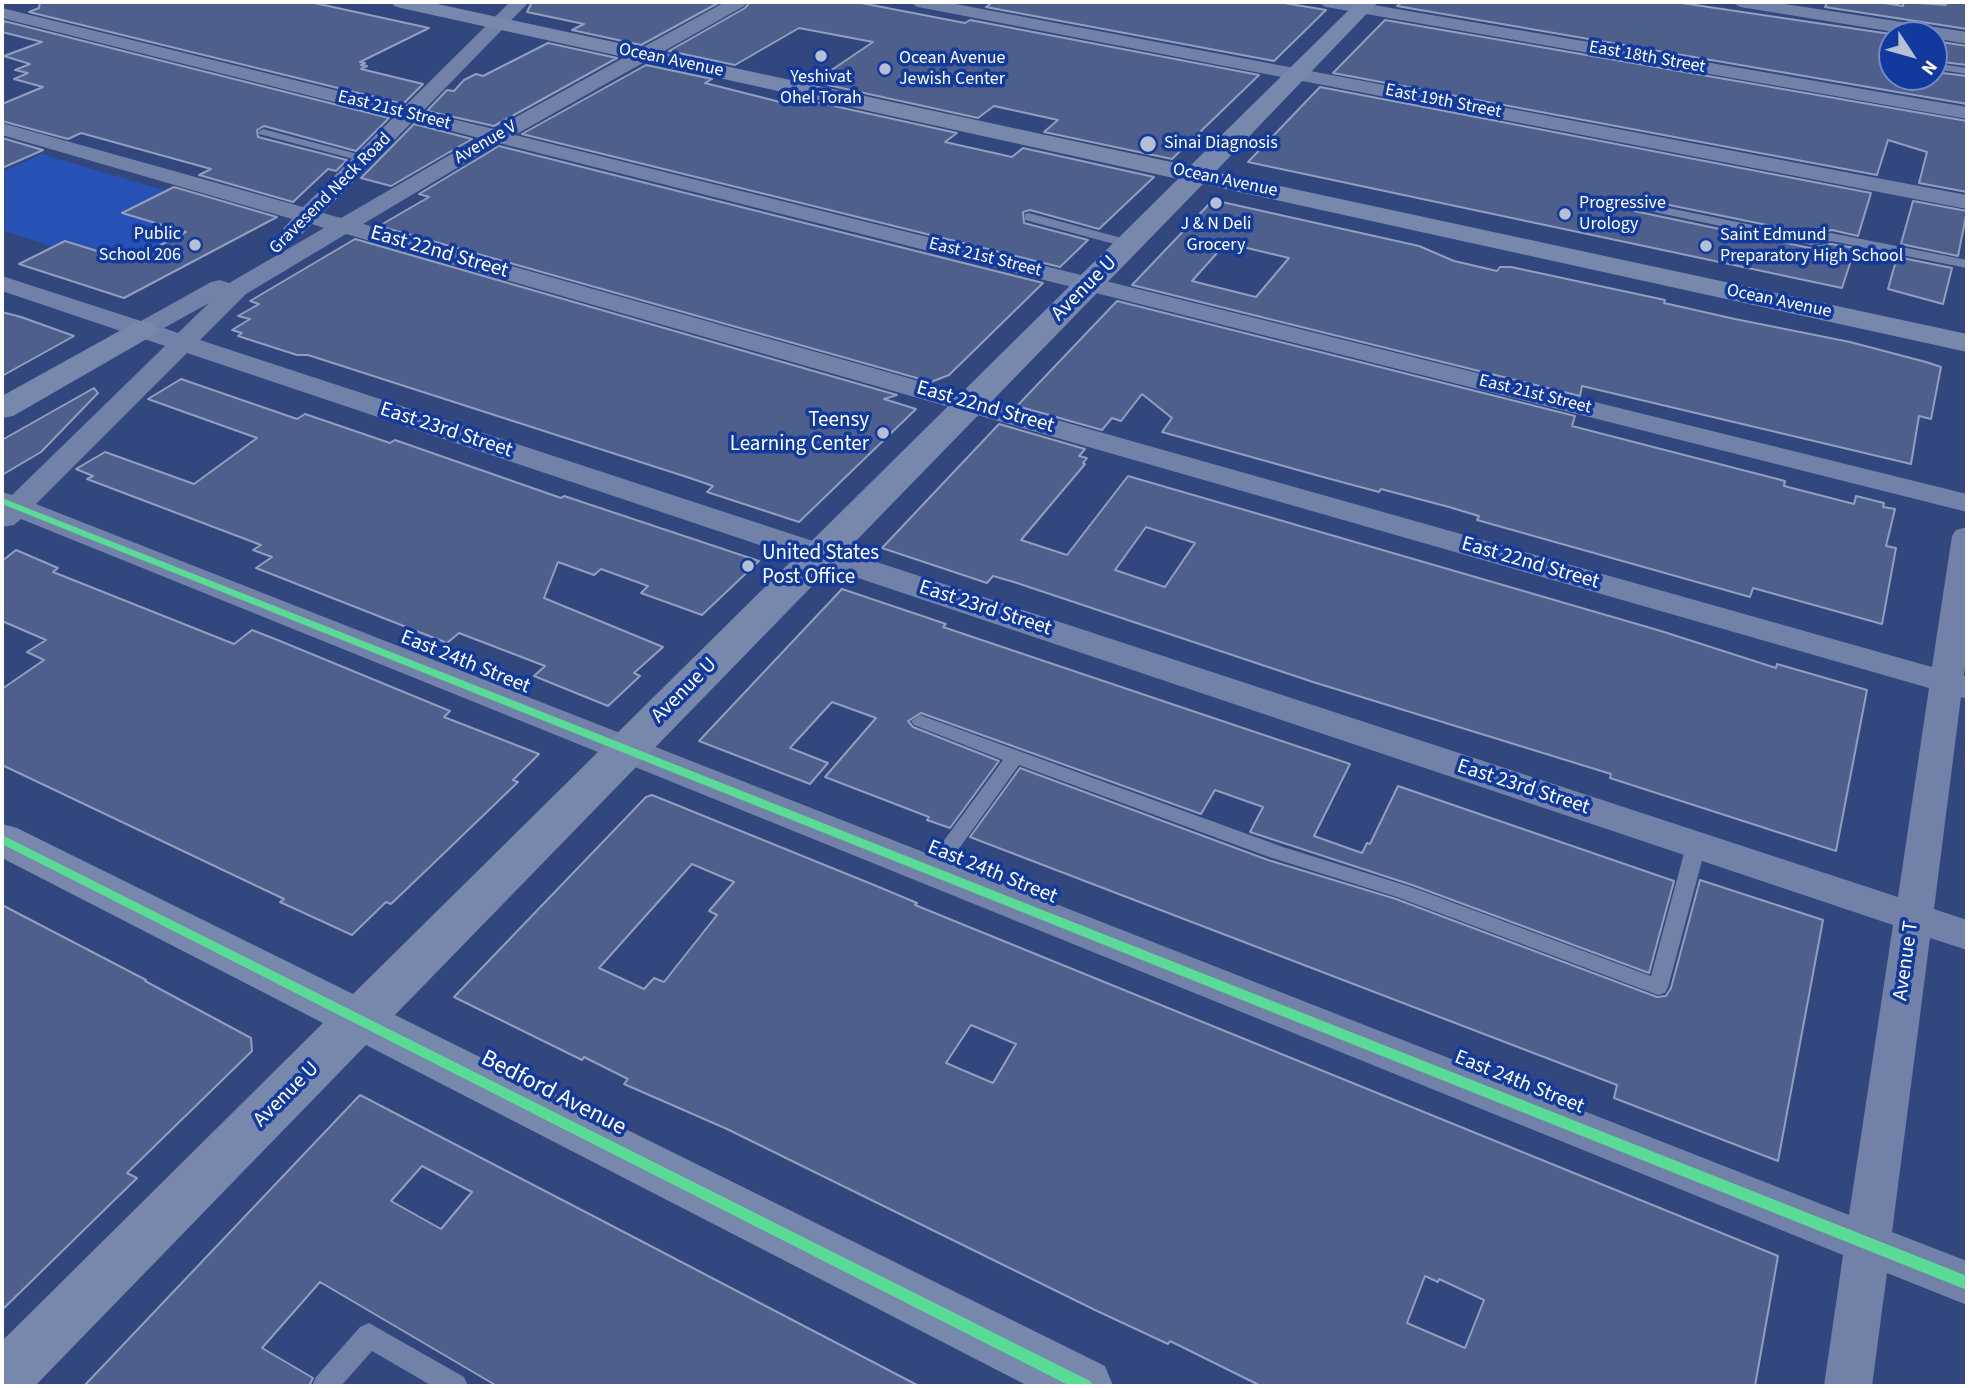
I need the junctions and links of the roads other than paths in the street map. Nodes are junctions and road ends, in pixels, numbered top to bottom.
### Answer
1 (25, 2) edge
2 (401, 2) edge
3 (520, 2) edge
4 (738, 2) edge
5 (918, 2) edge
6 (1326, 2) edge
7 (1741, 2) edge
8 (1365, 5) edge
9 (2, 12) edge
10 (499, 23) junction
11 (1967, 38) edge
12 (644, 55) junction
13 (1948, 61) edge
14 (1967, 61) edge
15 (1948, 65) edge
16 (1967, 71) edge
17 (1299, 74) junction
18 (1967, 113) edge
19 (410, 115) junction
20 (2, 129) edge
21 (263, 132) dead end
22 (496, 136) junction
23 (365, 159) junction
24 (1199, 175) junction
25 (1967, 202) edge
26 (1639, 205) dead end
27 (307, 215) junction
28 (1028, 217) dead end
29 (343, 226) junction
30 (1129, 244) junction
31 (1967, 264) edge
32 (2, 283) edge
33 (1089, 284) junction
34 (142, 330) junction
35 (180, 343) junction
36 (1967, 343) edge
37 (970, 404) junction
38 (2, 409) edge
39 (1967, 503) edge
40 (7, 509) edge
41 (1967, 536) edge
42 (820, 554) junction
43 (1957, 686) edge
44 (920, 720) dead end
45 (628, 749) junction
46 (1015, 757) junction
47 (2, 839) edge
48 (1696, 846) junction
49 (933, 870) junction
50 (1913, 918) junction
51 (1967, 935) edge
52 (361, 1020) junction
53 (1868, 1244) junction
54 (1967, 1283) edge
55 (2, 1380) edge
56 (325, 1386) edge
57 (455, 1386) edge
58 (1085, 1386) edge
59 (1848, 1386) edge

1 - 9 street
2 - 10 main road, Ocean Avenue
3 - 10 street, Gravesend Neck Road
4 - 12 street, Avenue V
5 - 17 street, East 19th Street
6 - 8 street, East 18th Street
7 - 11 street
8 - 17 main road, Avenue U
8 - 18 street, East 18th Street
9 - 19 street, East 21st Street
10 - 12 main road, Ocean Avenue
10 - 19 street, Gravesend Neck Road
12 - 22 street, Avenue V
12 - 24 main road, Ocean Avenue
13 - 14 lane
15 - 16 lane
17 - 24 main road, Avenue U
17 - 25 street, East 19th Street
19 - 22 street, East 21st Street
19 - 23 street, Gravesend Neck Road
20 - 27 street, East 22nd Street
21 - 23 lane
22 - 29 street, Avenue V
22 - 33 street, East 21st Street
23 - 27 street, Gravesend Neck Road
24 - 30 main road, Avenue U
24 - 36 main road, Ocean Avenue
26 - 31 lane
27 - 29 street, East 22nd Street
27 - 34 street, Gravesend Neck Road
28 - 30 lane
29 - 35 street, Avenue V
29 - 37 street, East 22nd Street
30 - 33 main road, Avenue U
32 - 34 street, East 23rd Street
33 - 37 main road, Avenue U
33 - 39 street, East 21st Street
34 - 35 street, East 23rd Street
34 - 38 main road
35 - 40 street
35 - 42 street, East 23rd Street
37 - 42 main road, Avenue U
37 - 43 street, East 22nd Street
40 - 45 street, East 24th Street
41 - 43 street, Avenue T
42 - 45 main road, Avenue U
42 - 48 street, East 23rd Street
43 - 50 street, Avenue T
44 - 46 lane
45 - 49 street, East 24th Street
45 - 52 main road, Avenue U
46 - 48 lane
46 - 49 lane
47 - 52 main road, Bedford Avenue
48 - 50 street, East 23rd Street
49 - 53 street, East 24th Street
50 - 51 street, East 23rd Street
50 - 53 street, Avenue T
52 - 55 main road, Avenue U
52 - 58 main road, Bedford Avenue
53 - 54 street, East 24th Street
53 - 59 street, Avenue T
56 - 57 lane

